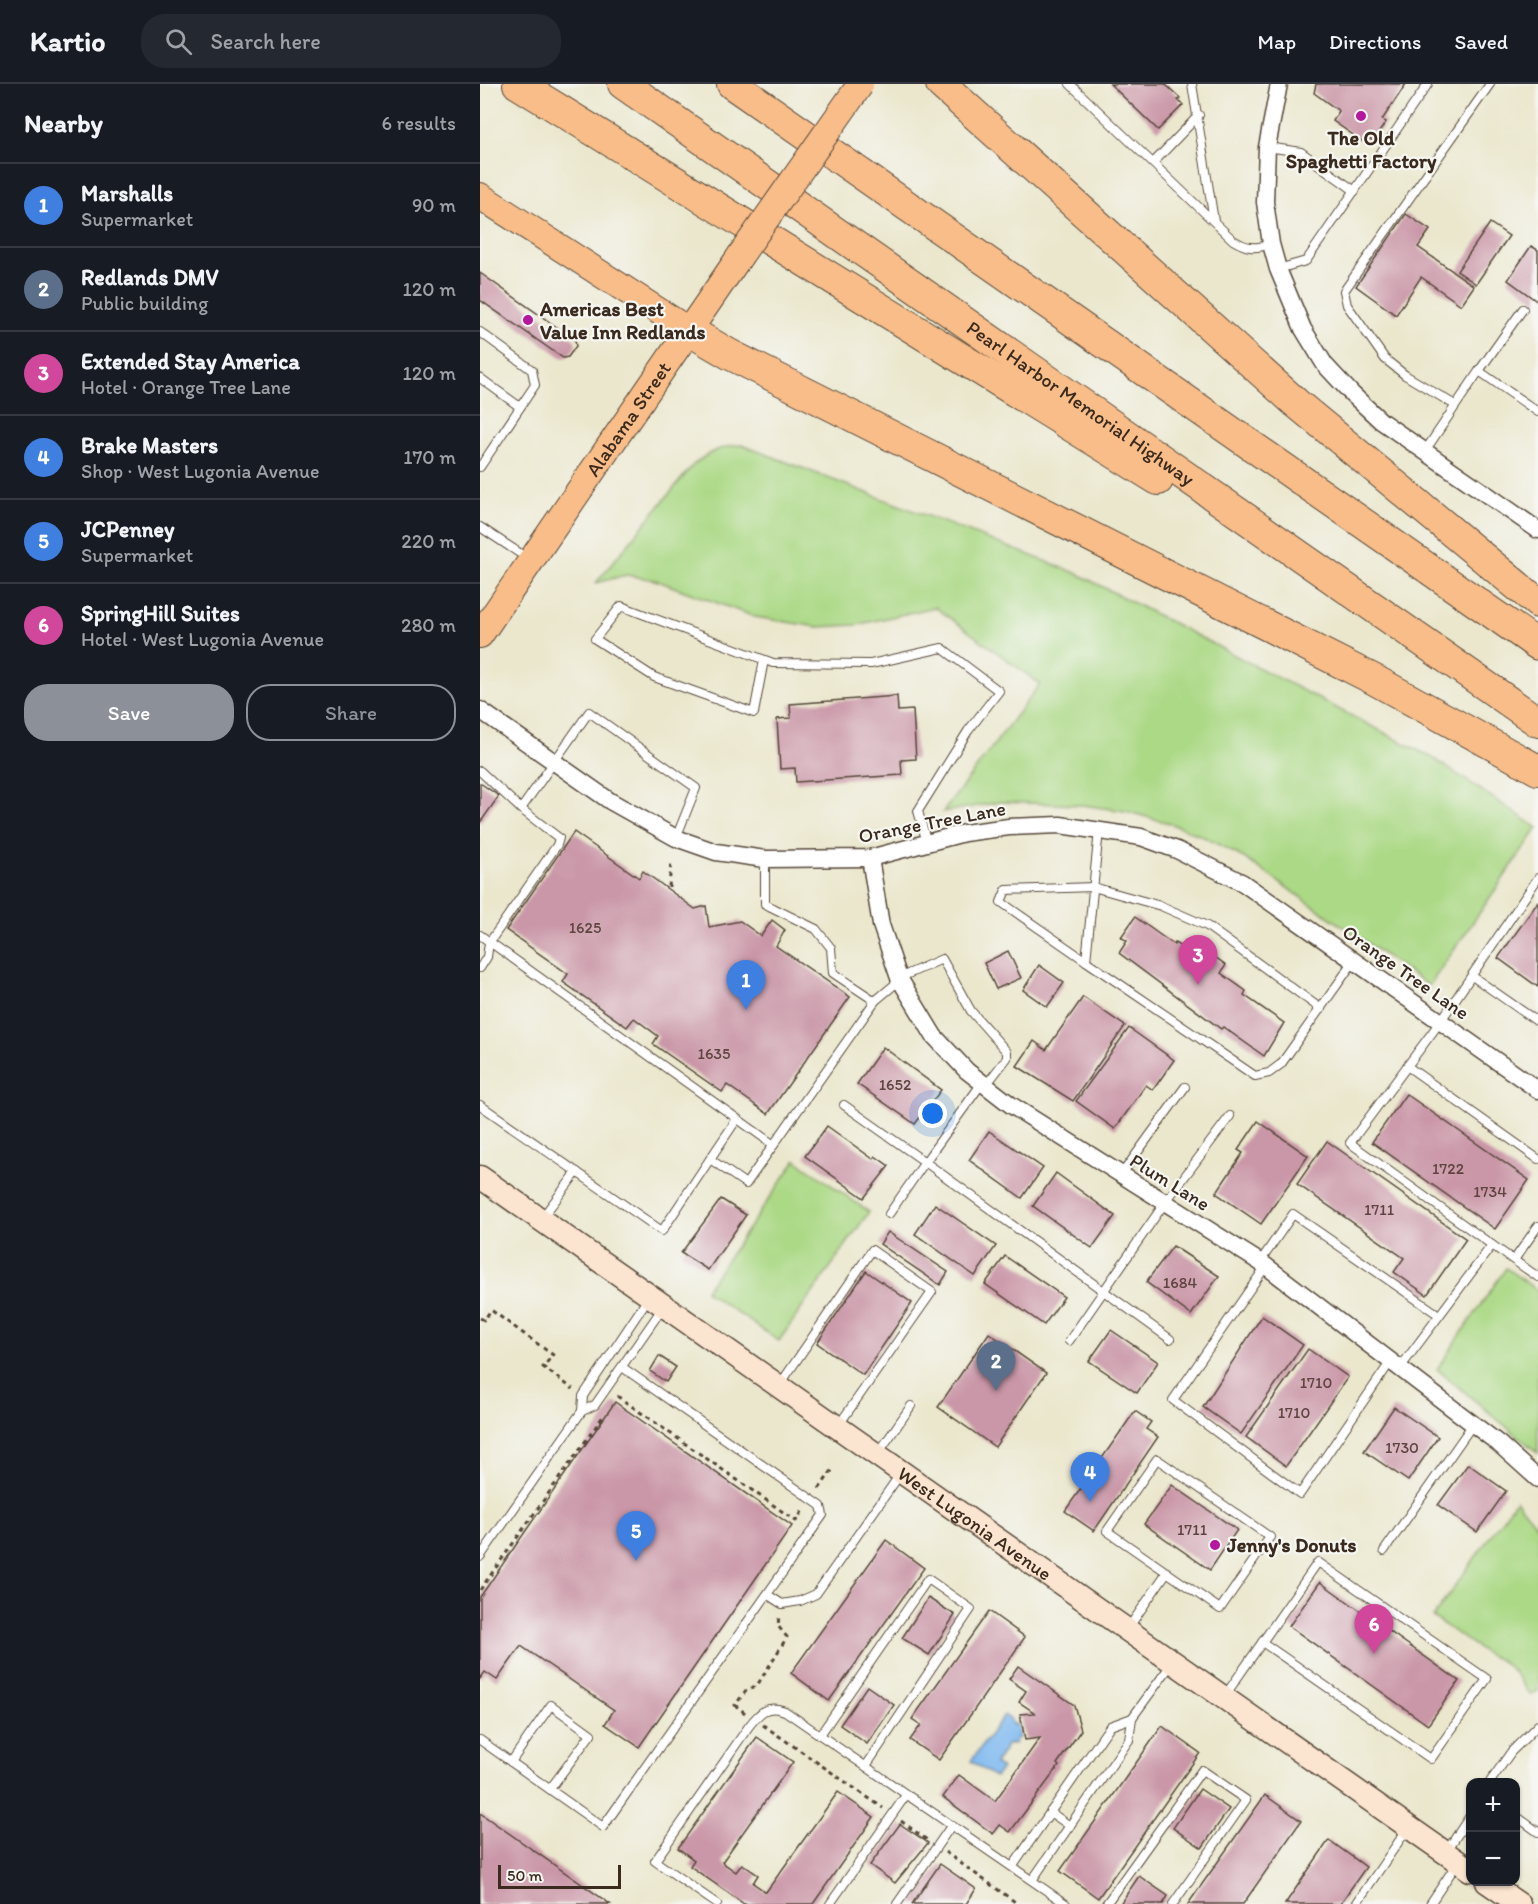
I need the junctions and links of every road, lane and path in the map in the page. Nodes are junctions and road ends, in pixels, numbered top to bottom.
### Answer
1 (518, 84) edge
2 (622, 84) edge
3 (732, 84) edge
4 (754, 84) edge
5 (860, 84) edge
6 (941, 84) edge
7 (1070, 84) edge
8 (1192, 84) edge
9 (1280, 84) edge
10 (1428, 84) edge
11 (1490, 84) edge
12 (1199, 115) junction
13 (781, 118) junction
14 (1267, 147) junction
15 (1153, 163) junction
16 (1354, 191) junction
17 (480, 196) edge
18 (1214, 221) junction
19 (1271, 244) junction
20 (1278, 269) junction
21 (1523, 309) dead end
22 (688, 330) junction
23 (480, 332) edge
24 (1479, 371) junction
25 (480, 378) edge
26 (1455, 405) junction
27 (520, 407) junction
28 (1538, 412) edge
29 (1425, 451) junction
30 (480, 467) edge
31 (480, 527) edge
32 (1538, 530) edge
33 (530, 560) junction
34 (1538, 603) edge
35 (1367, 604) junction
36 (480, 635) edge
37 (1538, 645) edge
38 (764, 660) junction
39 (480, 710) edge
40 (1538, 722) edge
41 (552, 762) junction
42 (1538, 770) edge
43 (480, 771) edge
44 (521, 809) junction
45 (1099, 829) junction
46 (676, 838) junction
47 (927, 843) junction
48 (870, 858) junction
49 (765, 859) junction
50 (671, 862) dead end
51 (1538, 879) edge
52 (669, 887) dead end
53 (1093, 887) junction
54 (480, 935) edge
55 (489, 943) junction
56 (1086, 961) junction
57 (1354, 961) junction
58 (480, 968) edge
59 (1472, 976) junction
60 (899, 979) junction
61 (875, 1001) junction
62 (1321, 1009) junction
63 (1440, 1022) junction
64 (1538, 1022) edge
65 (1407, 1066) junction
66 (984, 1084) junction
67 (1185, 1087) dead end
68 (1538, 1090) edge
69 (480, 1105) edge
70 (844, 1105) dead end
71 (1230, 1116) dead end
72 (737, 1119) junction
73 (774, 1145) junction
74 (710, 1159) junction
75 (1538, 1159) edge
76 (925, 1162) junction
77 (577, 1172) junction
78 (1120, 1176) junction
79 (480, 1177) edge
80 (1164, 1204) junction
81 (889, 1214) dead end
82 (541, 1220) junction
83 (1538, 1226) edge
84 (1492, 1245) junction
85 (1514, 1260) junction
86 (1263, 1264) junction
87 (1538, 1277) edge
88 (1105, 1292) junction
89 (657, 1301) junction
90 (1439, 1315) junction
91 (480, 1318) edge
92 (1170, 1339) dead end
93 (1069, 1341) dead end
94 (1396, 1365) junction
95 (622, 1367) junction
96 (632, 1374) junction
97 (779, 1386) junction
98 (573, 1389) dead end
99 (617, 1396) junction
100 (611, 1404) dead end
101 (911, 1406) dead end
102 (582, 1411) junction
103 (606, 1412) dead end
104 (1473, 1424) junction
105 (837, 1427) junction
106 (877, 1455) junction
107 (833, 1469) dead end
108 (902, 1472) junction
109 (1538, 1479) edge
110 (811, 1499) junction
111 (1384, 1551) dead end
112 (480, 1557) edge
113 (1167, 1572) junction
114 (480, 1590) edge
115 (768, 1594) junction
116 (1126, 1630) junction
117 (1262, 1642) junction
118 (1173, 1662) junction
119 (1224, 1697) junction
120 (1132, 1718) junction
121 (1538, 1725) edge
122 (820, 1735) junction
123 (480, 1740) edge
124 (512, 1762) junction
125 (866, 1766) junction
126 (1493, 1778) edge
127 (550, 1789) junction
128 (906, 1796) junction
129 (1050, 1812) junction
130 (1520, 1819) edge
131 (951, 1826) junction
132 (1070, 1826) junction
133 (1409, 1827) junction
134 (1466, 1831) edge
135 (1538, 1832) edge
136 (1458, 1861) edge
137 (1013, 1866) junction
138 (1033, 1879) junction
139 (1494, 1886) edge
140 (717, 1904) edge
141 (830, 1904) edge
142 (897, 1904) edge
143 (1066, 1904) edge
144 (1106, 1904) edge
145 (1173, 1904) edge
146 (1356, 1904) edge
147 (1430, 1904) edge
148 (1519, 1904) edge

1 - 35 highway
2 - 35 highway, Pearl Harbor Memorial Highway
3 - 13 highway
4 - 13 highway
5 - 22 main road, Alabama Street, bridge
6 - 34 highway
7 - 15 lane
8 - 12 lane
9 - 14 street
10 - 16 lane
11 - 26 lane
12 - 15 lane
12 - 18 lane
13 - 37 highway
14 - 16 lane
14 - 19 street
15 - 18 lane
16 - 20 lane
17 - 22 main road
18 - 19 lane
19 - 20 street
20 - 29 street
21 - 24 lane
22 - 33 main road, Alabama Street
22 - 42 highway
23 - 27 lane
24 - 26 lane
24 - 28 lane
25 - 27 lane
26 - 29 lane
27 - 30 lane
29 - 32 street
31 - 33 lane
33 - 36 main road, Alabama Street
35 - 40 highway, Pearl Harbor Memorial Highway
38 - 38 lane
38 - 47 lane
39 - 41 street, Orange Tree Lane
41 - 44 lane
41 - 46 street, Orange Tree Lane
41 - 46 lane
43 - 44 lane
44 - 55 lane
45 - 47 street, Orange Tree Lane
45 - 53 lane
45 - 57 street, Orange Tree Lane
46 - 49 street, Orange Tree Lane
47 - 48 street, Orange Tree Lane
48 - 49 street, Orange Tree Lane
48 - 60 street, Plum Lane
49 - 61 lane
50 - 52 path
51 - 59 lane
53 - 56 lane
53 - 56 lane
53 - 62 lane
54 - 55 lane
55 - 58 lane
55 - 72 lane
56 - 62 lane
57 - 62 lane
57 - 63 street, Orange Tree Lane
59 - 63 lane
59 - 64 lane
60 - 61 lane
60 - 66 street, Plum Lane
60 - 66 lane
61 - 73 lane
63 - 65 lane
63 - 68 street, Orange Tree Lane
65 - 75 lane
65 - 84 lane
66 - 76 lane
66 - 78 street, Plum Lane
67 - 78 lane
69 - 77 lane
70 - 76 lane
71 - 80 lane
72 - 73 lane
72 - 74 lane
73 - 74 lane
74 - 77 lane
76 - 81 lane
76 - 88 lane
77 - 82 lane
78 - 80 street, Plum Lane
79 - 82 street, West Lugonia Avenue
80 - 86 street, Plum Lane
80 - 88 lane
82 - 89 street, West Lugonia Avenue
83 - 85 lane
84 - 85 lane
84 - 90 lane
85 - 87 lane
86 - 90 lane
86 - 94 street, Plum Lane
86 - 94 lane
88 - 92 lane
88 - 93 lane
89 - 95 lane
89 - 97 street, West Lugonia Avenue
89 - 102 lane
90 - 94 lane
91 - 98 path
94 - 104 street, Plum Lane
95 - 96 lane
95 - 102 lane
96 - 99 path
96 - 110 lane
97 - 105 street, West Lugonia Avenue
97 - 105 lane
99 - 100 path
99 - 110 path
101 - 106 lane
102 - 112 lane
103 - 114 path
104 - 109 street, Plum Lane
104 - 111 lane
105 - 106 street, West Lugonia Avenue
106 - 108 street, West Lugonia Avenue
107 - 110 path
108 - 115 lane
108 - 116 street, West Lugonia Avenue
110 - 115 lane
113 - 113 lane
113 - 116 lane
115 - 127 lane
116 - 118 street, West Lugonia Avenue
117 - 117 lane
117 - 119 lane
118 - 119 street, West Lugonia Avenue
118 - 120 lane
119 - 133 street, West Lugonia Avenue
120 - 129 lane
120 - 132 lane
121 - 126 lane
122 - 125 lane
122 - 125 lane
122 - 140 lane
123 - 124 lane
124 - 127 lane
124 - 127 lane
125 - 128 lane
128 - 131 lane
128 - 141 lane
129 - 132 lane
129 - 137 lane
130 - 135 lane
131 - 137 lane
131 - 142 lane
132 - 138 lane
133 - 136 street, West Lugonia Avenue
133 - 146 lane
134 - 136 lane
136 - 147 lane
137 - 138 lane
138 - 143 lane
139 - 148 street
144 - 145 lane

